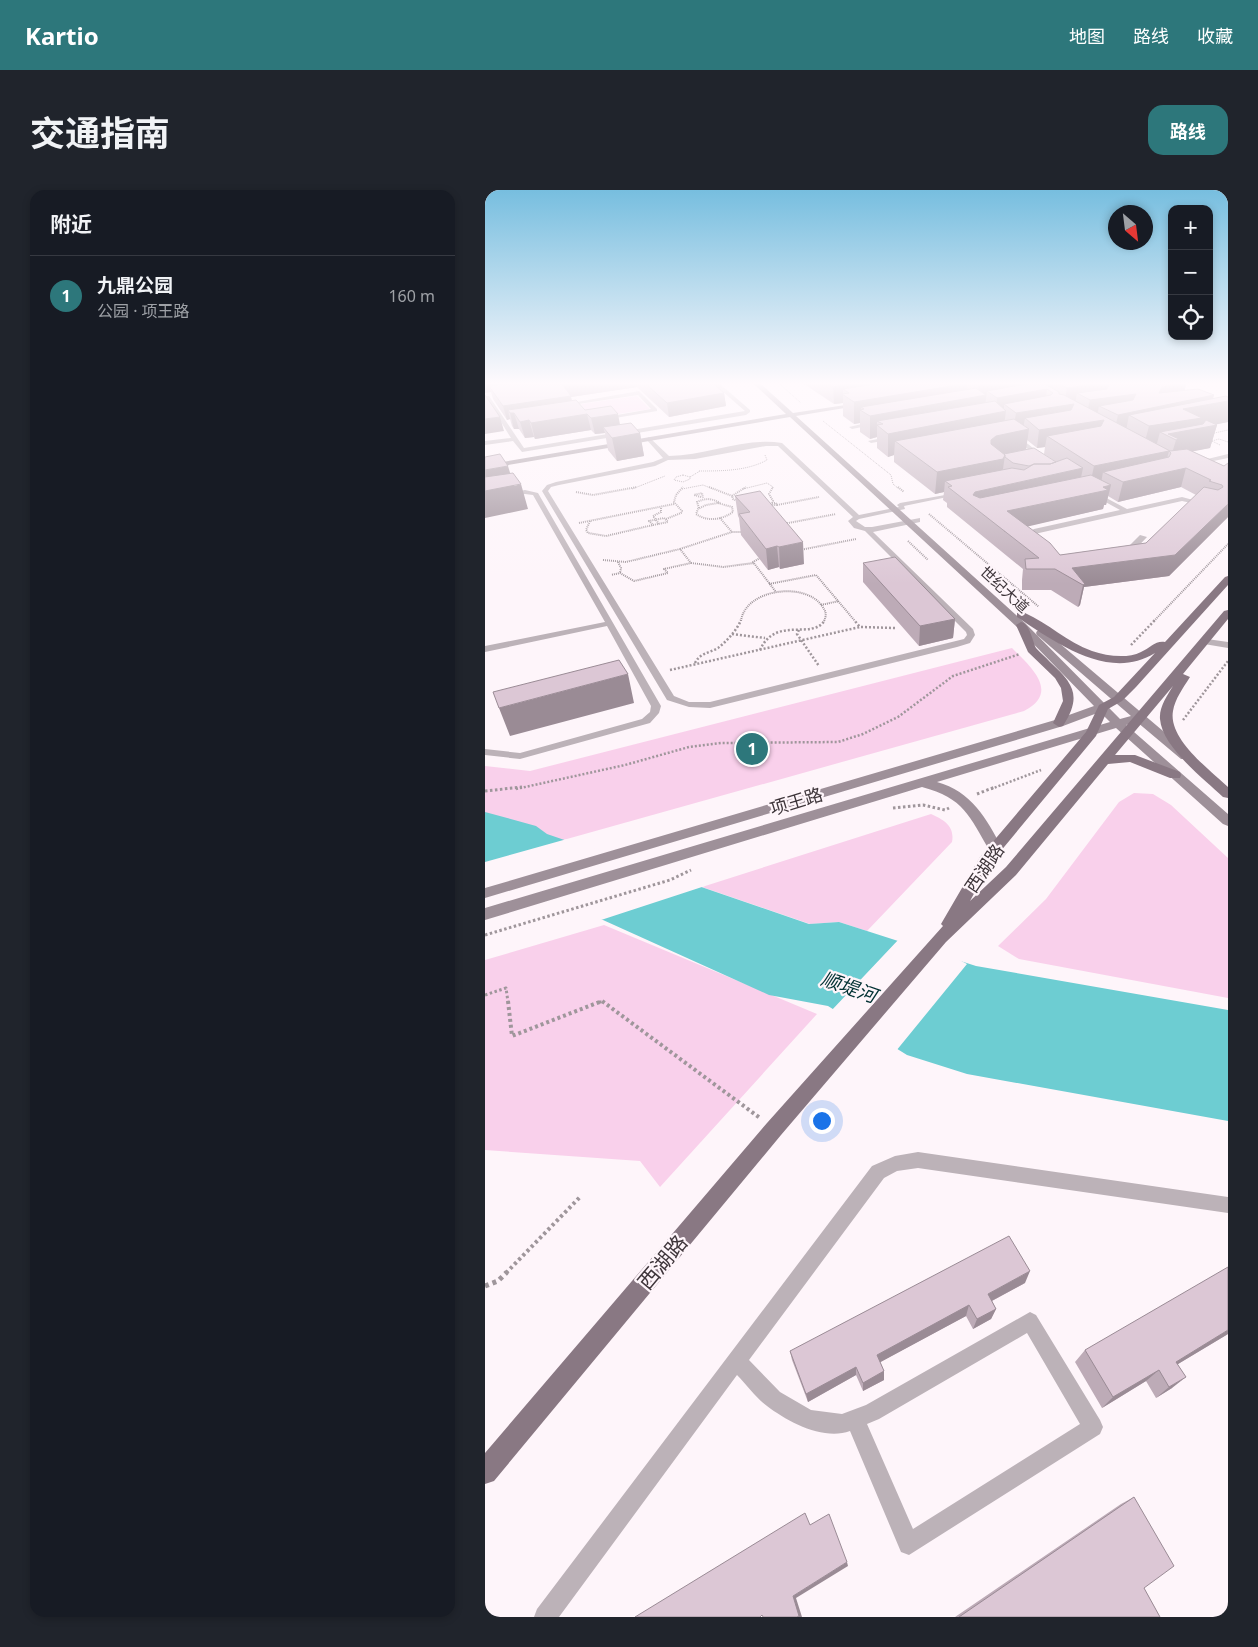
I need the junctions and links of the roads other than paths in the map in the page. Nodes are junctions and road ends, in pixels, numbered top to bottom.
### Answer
1 (581, 451) edge
2 (660, 451) edge
3 (729, 451) edge
4 (787, 451) edge
5 (832, 451) edge
6 (840, 451) edge
7 (1043, 451) edge
8 (1034, 452) junction
9 (1025, 454) edge
10 (1228, 456) edge
11 (667, 458) junction
12 (1183, 464) edge
13 (1053, 465) edge
14 (485, 467) edge
15 (1098, 487) edge
16 (972, 491) edge
17 (485, 499) edge
18 (1212, 506) edge
19 (899, 508) junction
20 (1126, 511) junction
21 (854, 514) junction
22 (913, 521) junction
23 (871, 533) junction
24 (1143, 537) dead end
25 (1043, 550) edge
26 (1116, 557) edge
27 (1228, 580) edge
28 (1228, 613) edge
29 (1195, 615) junction
30 (1021, 620) junction
31 (610, 623) junction
32 (1216, 627) junction
33 (1207, 642) junction
34 (1228, 645) edge
35 (485, 649) edge
36 (1118, 699) junction
37 (1103, 707) junction
38 (1140, 717) junction
39 (1059, 722) junction
40 (1122, 729) junction
41 (1091, 733) junction
42 (485, 752) edge
43 (1104, 760) junction
44 (1175, 775) junction
45 (923, 783) junction
46 (1228, 794) edge
47 (1228, 821) edge
48 (995, 848) junction
49 (485, 893) edge
50 (485, 914) edge
51 (940, 938) junction
52 (1228, 1205) edge
53 (737, 1361) junction
54 (856, 1420) dead end
55 (485, 1472) edge
56 (545, 1617) edge

1 - 14 street
2 - 11 lane
3 - 11 lane
4 - 21 lane
5 - 19 street, 世纪大道
6 - 19 street, 世纪大道
7 - 8 lane
8 - 9 lane
8 - 13 lane
10 - 12 lane
11 - 23 lane
15 - 20 lane
16 - 19 lane
17 - 31 lane
18 - 20 lane
19 - 21 lane
19 - 22 street, 世纪大道
20 - 25 lane
21 - 23 lane
22 - 23 lane
22 - 30 street, 世纪大道
24 - 26 lane
27 - 29 main road
28 - 32 main road, 西湖路
29 - 30 main road
29 - 36 main road
30 - 36 street, 世纪大道
30 - 37 street, 世纪大道
30 - 39 main road
31 - 35 lane
31 - 42 lane
32 - 33 main road
32 - 38 main road, 西湖路
33 - 34 lane
33 - 46 main road
36 - 37 main road
36 - 38 street, 世纪大道
37 - 39 street, 项王路
37 - 40 street, 世纪大道
37 - 41 main road, 西湖路
38 - 40 main road, 西湖路
38 - 46 street, 世纪大道
39 - 49 street, 项王路
40 - 41 street, 项王路
40 - 43 main road, 西湖路
40 - 44 street, 世纪大道
41 - 45 street, 项王路
41 - 48 main road, 西湖路
43 - 44 main road
43 - 51 main road, 西湖路
44 - 47 street, 世纪大道
45 - 48 street
45 - 50 street, 项王路
48 - 51 main road, 西湖路
51 - 55 main road, 西湖路
52 - 53 lane
53 - 54 lane
53 - 56 lane

